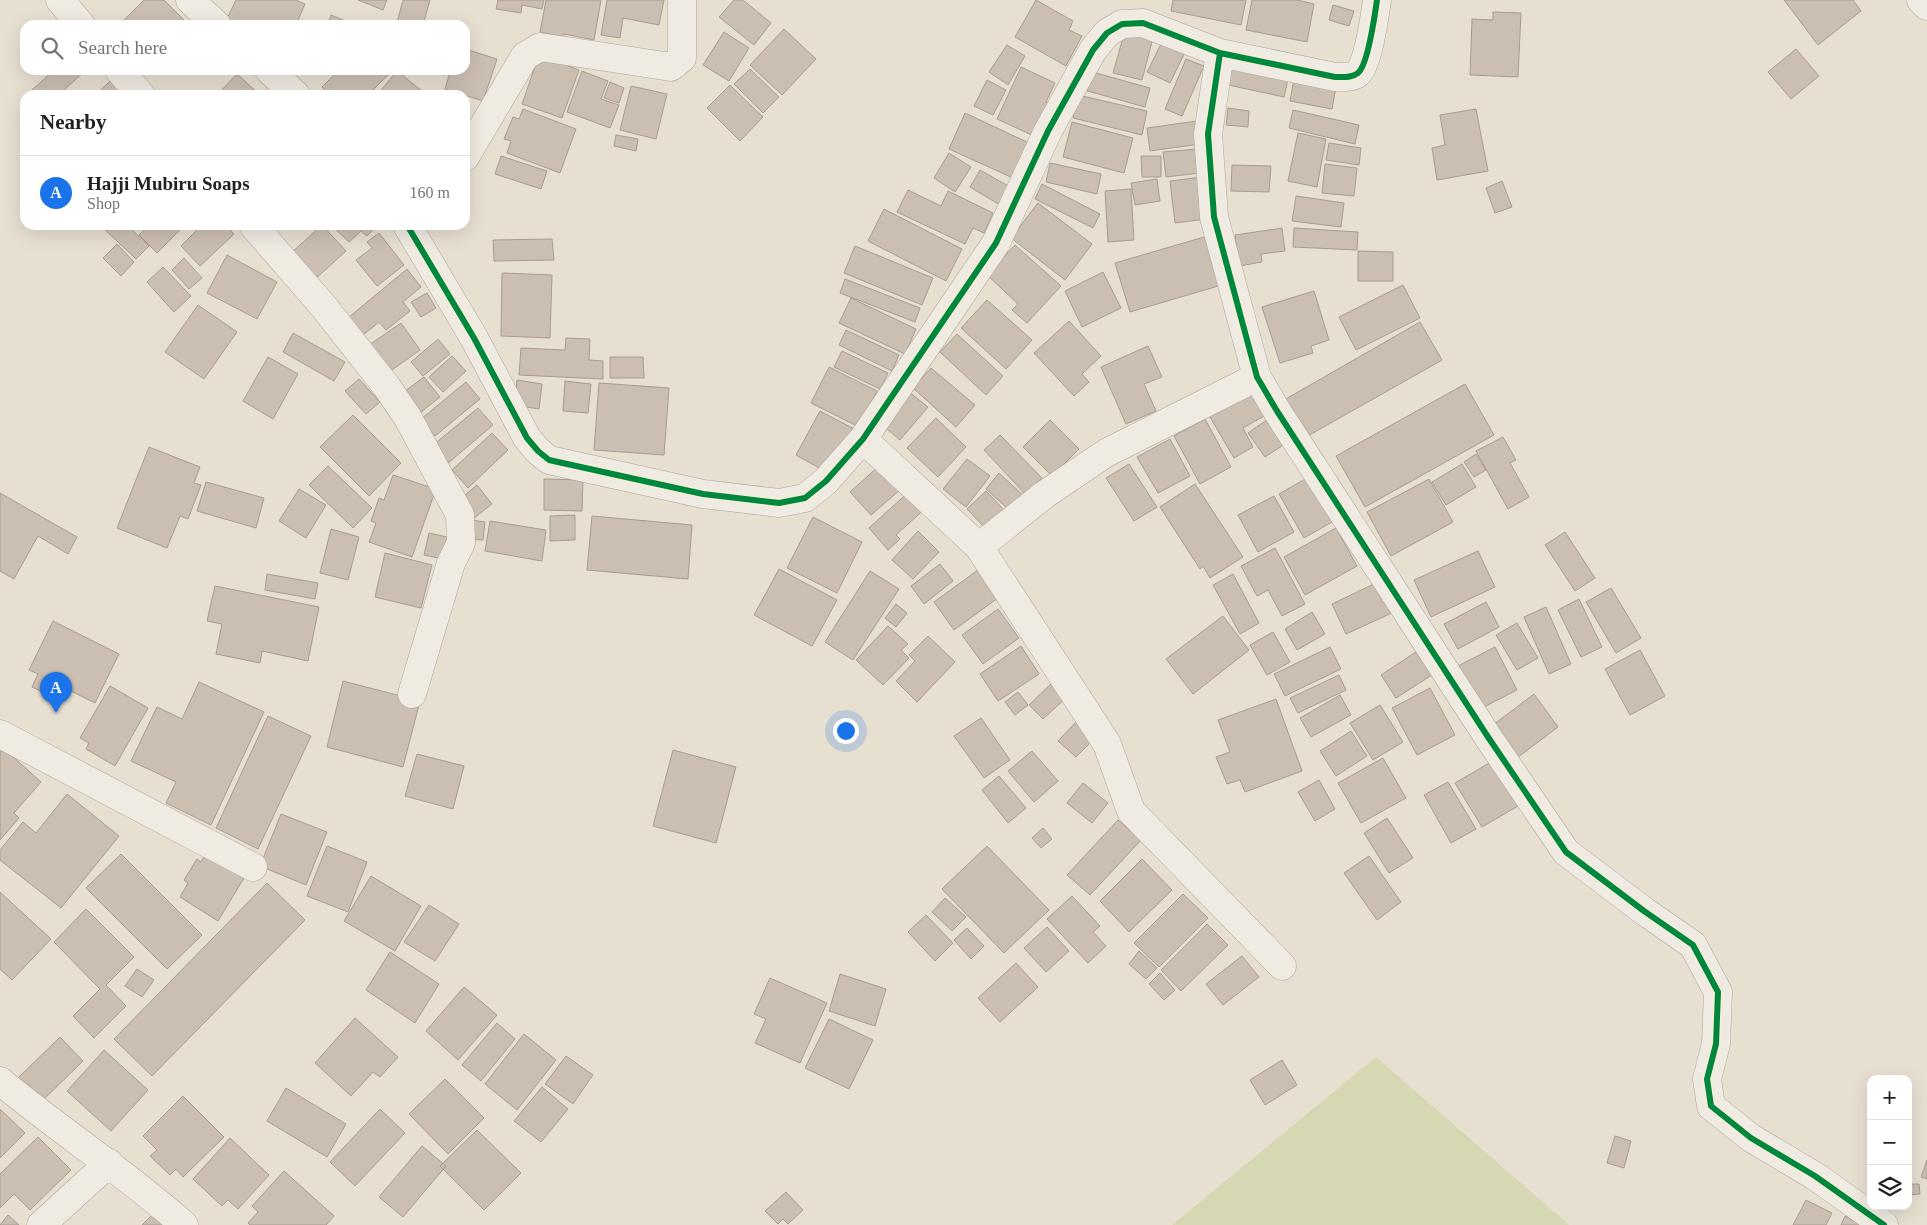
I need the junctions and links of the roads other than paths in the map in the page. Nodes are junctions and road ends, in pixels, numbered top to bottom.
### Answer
1 (60, 0) edge
2 (190, 0) edge
3 (682, 0) edge
4 (1378, 0) edge
5 (1921, 0) edge
6 (1927, 6) edge
7 (77, 20) edge
8 (212, 20) edge
9 (1220, 53) junction
10 (123, 75) edge
11 (274, 75) edge
12 (137, 90) edge
13 (291, 90) edge
14 (470, 150) edge
15 (258, 230) edge
16 (416, 230) edge
17 (1257, 377) junction
18 (863, 439) junction
19 (979, 547) junction
20 (412, 694) dead end
21 (0, 734) edge
22 (252, 867) dead end
23 (1282, 966) dead end
24 (0, 1081) edge
25 (108, 1163) junction
26 (41, 1225) edge
27 (184, 1225) edge
28 (1884, 1225) edge

1 - 7 street
2 - 8 street
3 - 14 street
4 - 9 street
5 - 6 street
9 - 17 street
9 - 18 street
10 - 12 street
11 - 13 street
15 - 20 street
16 - 18 street
17 - 19 street
17 - 28 street
18 - 19 street
19 - 23 street
21 - 22 street
24 - 25 street
25 - 26 street
25 - 27 street

